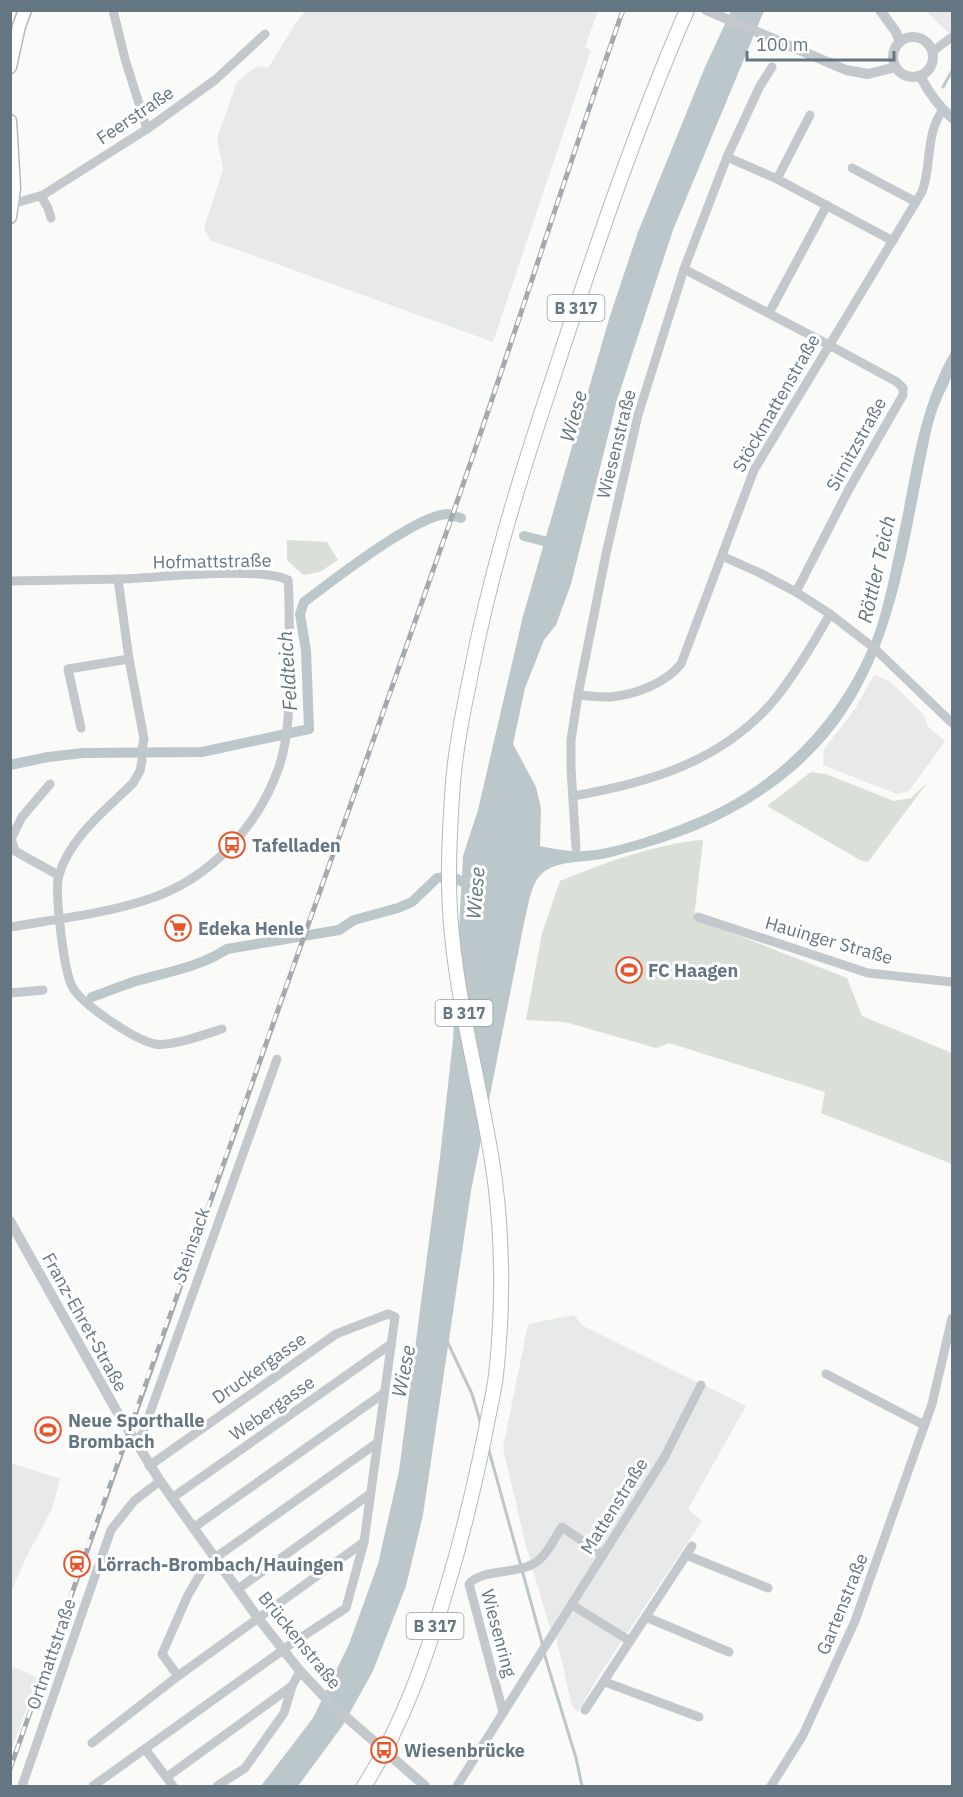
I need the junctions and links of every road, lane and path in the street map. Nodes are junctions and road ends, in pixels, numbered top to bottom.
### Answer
1 (25, 10) edge
2 (113, 10) edge
3 (687, 10) edge
4 (706, 10) edge
5 (880, 10) edge
6 (265, 34) dead end
7 (952, 37) edge
8 (900, 42) junction
9 (933, 51) junction
10 (10, 67) edge
11 (772, 67) dead end
12 (896, 67) junction
13 (920, 76) junction
14 (943, 110) junction
15 (810, 115) dead end
16 (952, 118) edge
17 (10, 121) edge
18 (147, 129) junction
19 (727, 157) junction
20 (852, 168) dead end
21 (777, 179) junction
22 (40, 196) junction
23 (916, 202) junction
24 (12, 204) junction
25 (827, 205) junction
26 (10, 217) edge
27 (51, 218) dead end
28 (892, 241) junction
29 (684, 269) junction
30 (770, 313) junction
31 (829, 345) junction
32 (722, 556) junction
33 (118, 579) junction
34 (10, 580) edge
35 (796, 592) junction
36 (830, 614) junction
37 (129, 659) junction
38 (578, 695) junction
39 (951, 716) edge
40 (81, 728) dead end
41 (142, 749) dead end
42 (142, 760) dead end
43 (50, 784) dead end
44 (573, 796) junction
45 (576, 848) dead end
46 (58, 875) junction
47 (698, 917) dead end
48 (59, 918) junction
49 (10, 927) edge
50 (952, 982) edge
51 (43, 990) dead end
52 (10, 993) edge
53 (222, 1029) dead end
54 (277, 1059) dead end
55 (10, 1221) edge
56 (952, 1318) edge
57 (391, 1344) junction
58 (826, 1374) dead end
59 (701, 1385) dead end
60 (384, 1393) junction
61 (924, 1425) junction
62 (134, 1440) junction
63 (377, 1443) junction
64 (149, 1466) junction
65 (160, 1481) junction
66 (370, 1494) junction
67 (172, 1498) junction
68 (193, 1528) junction
69 (364, 1542) junction
70 (692, 1546) dead end
71 (603, 1555) junction
72 (686, 1555) junction
73 (217, 1560) junction
74 (768, 1588) dead end
75 (238, 1589) junction
76 (572, 1605) junction
77 (258, 1617) junction
78 (646, 1617) junction
79 (548, 1641) joint
80 (630, 1641) junction
81 (285, 1648) junction
82 (729, 1652) dead end
83 (303, 1674) junction
84 (178, 1676) junction
85 (605, 1682) junction
86 (292, 1686) junction
87 (585, 1710) dead end
88 (502, 1712) junction
89 (699, 1717) dead end
90 (92, 1743) dead end
91 (145, 1749) junction
92 (167, 1777) junction
93 (22, 1786) edge
94 (93, 1786) edge
95 (173, 1786) edge
96 (217, 1786) edge
97 (364, 1786) edge
98 (424, 1786) edge
99 (457, 1786) edge
100 (771, 1786) edge

1 - 10 main road
2 - 18 street
3 - 97 main road, B 317
4 - 12 street
5 - 8 street
6 - 18 street, Feerstraße
7 - 9 street
8 - 9 street
8 - 12 street
9 - 13 street
11 - 19 street, Wiesenstraße
12 - 13 street
13 - 14 street
14 - 16 street
14 - 23 street, Stöckmattenstraße
15 - 21 street
17 - 24 main road
18 - 22 street, Feerstraße
19 - 21 street
19 - 29 street, Wiesenstraße
20 - 23 street
21 - 25 street
22 - 24 street, Feerstraße
22 - 27 street
23 - 28 street, Stöckmattenstraße
24 - 26 main road
25 - 28 street
25 - 30 street
28 - 31 street, Stöckmattenstraße
29 - 30 street
29 - 38 street, Wiesenstraße
30 - 31 street
31 - 32 street, Stöckmattenstraße
31 - 35 street, Sirnitzstraße
32 - 35 street
32 - 38 street, Stöckmattenstraße
33 - 34 street, Hofmattstraße
33 - 37 street
33 - 48 street, Hofmattstraße
35 - 36 street
36 - 39 street
36 - 44 street
37 - 40 street
37 - 41 street
38 - 44 street, Wiesenstraße
42 - 46 street
43 - 46 street
44 - 45 street, Wiesenstraße
46 - 48 street
47 - 50 street, Hauinger Straße
48 - 49 street, Hofmattstraße
48 - 53 street
51 - 52 street
54 - 62 street, Steinsack
55 - 62 street, Franz-Ehret-Straße
56 - 61 street, Gartenstraße
57 - 60 street
57 - 64 street, Druckergasse
57 - 67 street, Webergasse
58 - 61 street
59 - 71 street, Mattenstraße
60 - 63 street
60 - 68 street
61 - 100 street, Gartenstraße
62 - 64 street, Franz-Ehret-Straße
63 - 66 street
63 - 73 street
64 - 65 street, Franz-Ehret-Straße
65 - 67 street, Franz-Ehret-Straße
65 - 93 street, Ortmattstraße
66 - 69 street
66 - 75 street
67 - 68 street, Franz-Ehret-Straße
68 - 73 street, Franz-Ehret-Straße
69 - 77 street
69 - 81 street
70 - 72 street
71 - 76 street, Mattenstraße
71 - 88 street, Wiesenring
72 - 74 street
72 - 78 street
73 - 75 street, Brückenstraße
73 - 84 street
75 - 77 street, Brückenstraße
76 - 79 street, Mattenstraße
76 - 80 street
77 - 81 street, Brückenstraße
77 - 84 street
78 - 80 street
78 - 82 street
79 - 88 street, Wiesenring
80 - 85 street
81 - 83 street, Brückenstraße
81 - 91 street
83 - 86 street
83 - 98 street, Brückenstraße, bridge
84 - 90 street
85 - 87 street
85 - 89 street
86 - 92 street
86 - 96 street
88 - 99 street, Wiesenring
91 - 92 street
91 - 94 street
92 - 95 street

